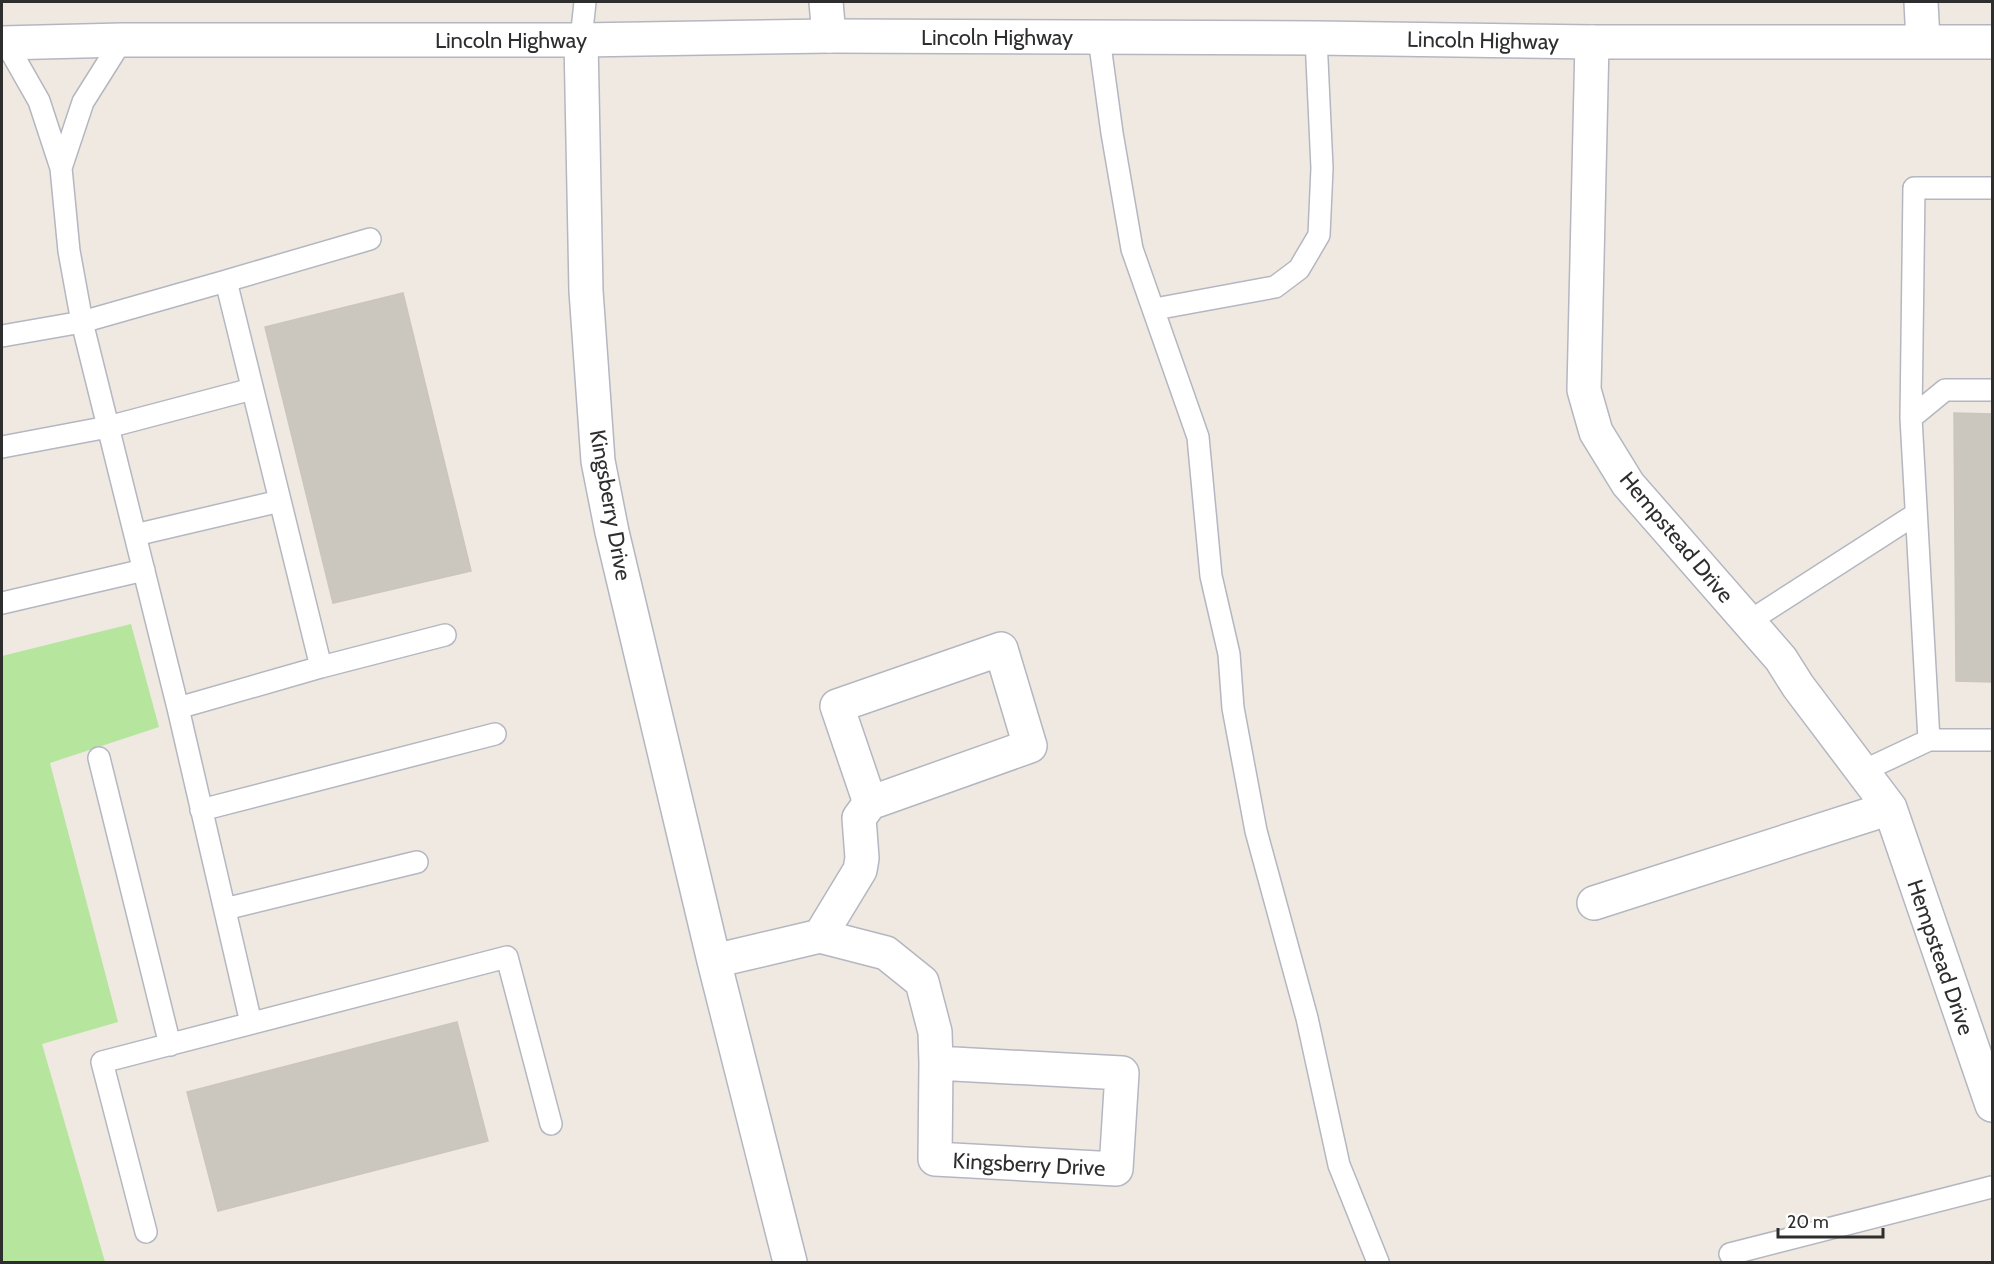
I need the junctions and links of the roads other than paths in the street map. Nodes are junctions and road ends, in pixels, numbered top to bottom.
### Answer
1 (585, 2) edge
2 (826, 2) edge
3 (1921, 2) edge
4 (829, 36) junction
5 (1099, 38) junction
6 (1316, 38) junction
7 (122, 40) junction
8 (581, 40) junction
9 (1923, 41) junction
10 (1592, 42) junction
11 (1992, 42) edge
12 (4, 43) edge
13 (62, 168) junction
14 (1992, 188) edge
15 (370, 239) dead end
16 (226, 281) junction
17 (1155, 309) junction
18 (82, 322) junction
19 (2, 336) edge
20 (252, 389) junction
21 (1992, 390) edge
22 (1911, 418) junction
23 (108, 427) junction
24 (2, 447) edge
25 (280, 501) junction
26 (1916, 514) junction
27 (135, 535) junction
28 (144, 570) junction
29 (2, 603) edge
30 (1748, 622) junction
31 (446, 635) dead end
32 (321, 667) junction
33 (178, 708) junction
34 (495, 734) dead end
35 (1929, 740) junction
36 (1992, 740) edge
37 (99, 758) dead end
38 (1863, 771) junction
39 (870, 803) junction
40 (1890, 808) junction
41 (201, 810) junction
42 (417, 862) dead end
43 (1594, 903) dead end
44 (225, 909) junction
45 (820, 936) junction
46 (714, 961) junction
47 (251, 1023) junction
48 (170, 1045) junction
49 (936, 1063) junction
50 (1992, 1106) edge
51 (551, 1124) dead end
52 (1992, 1187) edge
53 (146, 1232) dead end
54 (1730, 1254) dead end
55 (790, 1263) edge
56 (1378, 1263) edge

1 - 8 lane
2 - 4 street
3 - 9 street
4 - 5 street, Lincoln Highway
4 - 8 street, Lincoln Highway
5 - 6 street, Lincoln Highway
5 - 17 lane
6 - 10 street, Lincoln Highway
6 - 17 lane
7 - 8 street, Lincoln Highway
7 - 12 street, Lincoln Highway
7 - 13 lane
8 - 46 street, Kingsberry Drive
9 - 10 street, Lincoln Highway
9 - 11 street, Lincoln Highway
10 - 30 street, Hempstead Drive
12 - 13 lane
13 - 18 lane
14 - 22 lane
15 - 16 lane
16 - 18 lane
16 - 20 lane
17 - 56 lane
18 - 19 lane
18 - 23 lane
20 - 23 lane
20 - 25 lane
21 - 22 lane
22 - 26 lane
23 - 24 lane
23 - 27 lane
25 - 27 lane
25 - 32 lane
26 - 30 lane
26 - 35 lane
27 - 28 lane
28 - 29 lane
28 - 33 lane
30 - 38 street, Hempstead Drive
31 - 32 lane
32 - 33 lane
33 - 41 lane
34 - 41 lane
35 - 36 lane
35 - 38 lane
37 - 48 lane
38 - 40 street, Hempstead Drive
39 - 39 street
39 - 45 street
40 - 43 street
40 - 50 street, Hempstead Drive
41 - 44 lane
42 - 44 lane
44 - 47 lane
45 - 46 street, Kingsberry Drive
45 - 49 street, Kingsberry Drive
46 - 55 street, Kingsberry Drive
47 - 48 lane
47 - 51 lane
48 - 53 lane
49 - 49 street, Kingsberry Drive
52 - 54 lane

